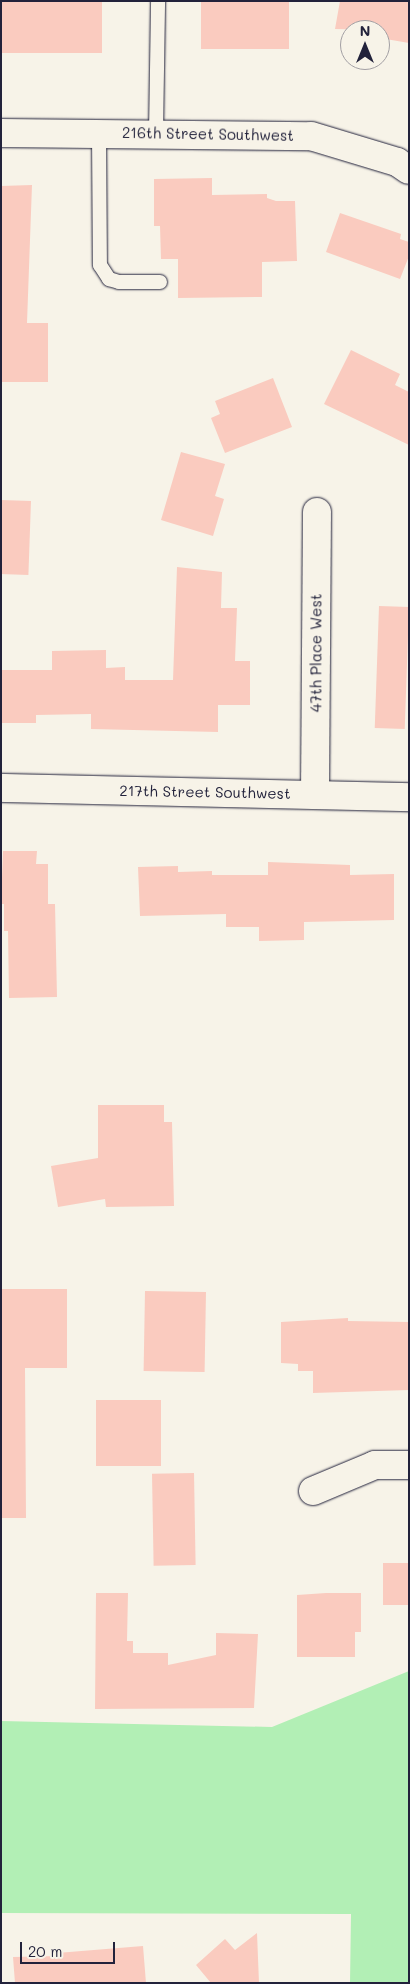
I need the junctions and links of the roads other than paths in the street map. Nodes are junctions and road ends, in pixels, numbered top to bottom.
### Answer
1 (158, 1) edge
2 (1, 133) edge
3 (99, 133) junction
4 (156, 133) junction
5 (409, 170) edge
6 (160, 282) dead end
7 (317, 512) dead end
8 (1, 788) edge
9 (315, 795) junction
10 (409, 797) edge
11 (409, 1465) edge
12 (313, 1491) dead end

1 - 4 lane
2 - 3 street, 216th Street Southwest
3 - 4 street, 216th Street Southwest
3 - 6 lane
4 - 5 street, 216th Street Southwest
7 - 9 street, 47th Place West
8 - 9 street, 217th Street Southwest
9 - 10 street, 217th Street Southwest
11 - 12 street

